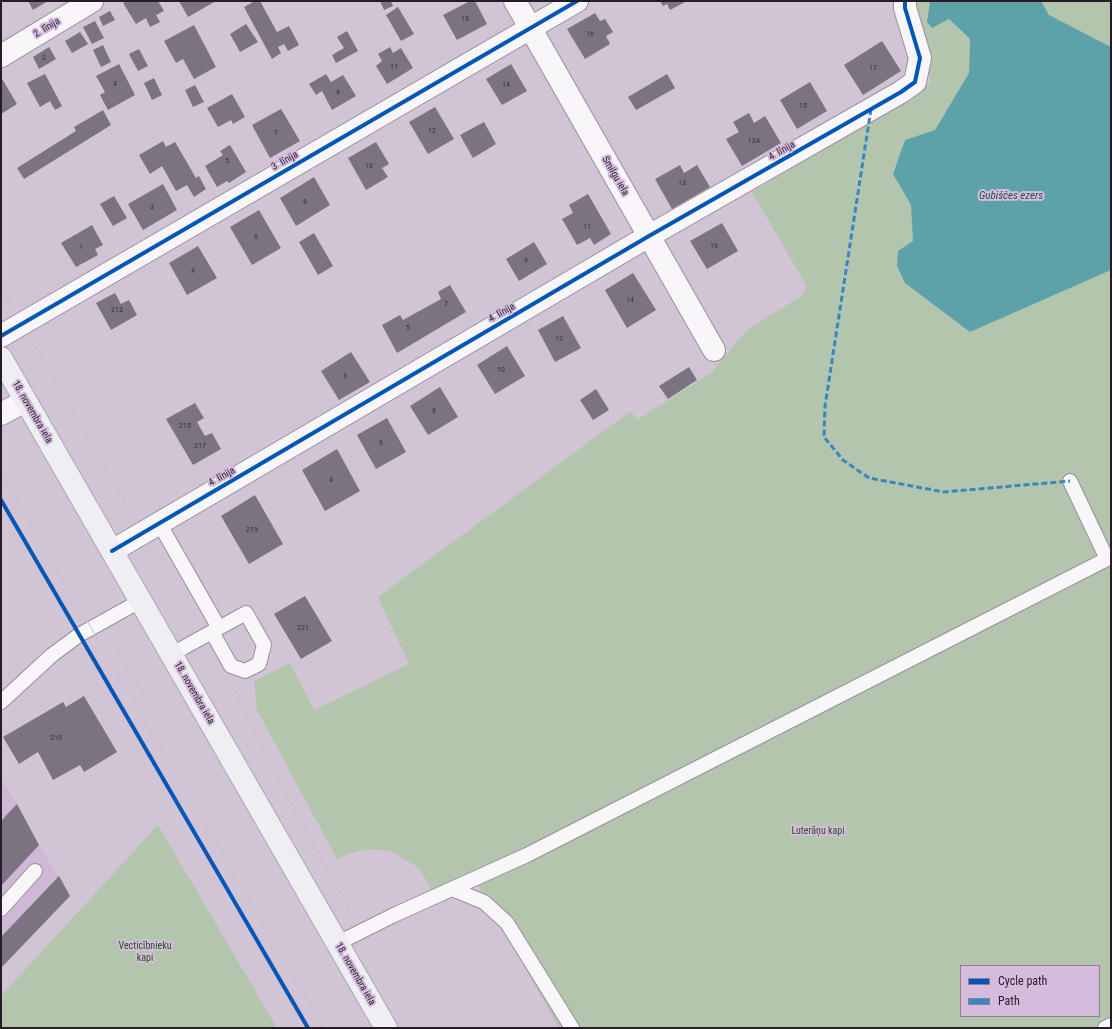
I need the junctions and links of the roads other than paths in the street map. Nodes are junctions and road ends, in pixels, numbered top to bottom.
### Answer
1 (92, 1) edge
2 (516, 1) edge
3 (577, 1) edge
4 (905, 1) edge
5 (531, 28) junction
6 (1, 56) edge
7 (649, 236) junction
8 (1, 336) edge
9 (714, 350) dead end
10 (1, 358) edge
11 (25, 401) junction
12 (1, 414) edge
13 (1070, 481) dead end
14 (160, 523) junction
15 (112, 551) junction
16 (1109, 558) edge
17 (140, 601) junction
18 (172, 654) junction
19 (1, 702) edge
20 (35, 871) dead end
21 (452, 888) junction
22 (1, 909) edge
23 (338, 943) junction
24 (1111, 1025) edge
25 (386, 1028) edge
26 (572, 1028) edge
27 (1105, 1028) edge

1 - 6 street, 2. līnija
2 - 5 street, Smilgu iela
3 - 5 street, 3. līnija
4 - 7 street, 4. līnija
5 - 7 street, Smilgu iela
5 - 8 street, 3. līnija
7 - 9 street, Smilgu iela
7 - 14 street, 4. līnija
10 - 11 main road, 18. novembra iela
11 - 12 street
11 - 15 main road, 18. novembra iela
13 - 16 lane
14 - 15 street, 4. līnija
14 - 18 lane
15 - 17 main road, 18. novembra iela
16 - 21 lane
17 - 18 main road, 18. novembra iela
17 - 19 lane
18 - 23 main road, 18. novembra iela
20 - 22 lane
21 - 23 lane
21 - 26 lane
23 - 25 main road, 18. novembra iela
24 - 27 lane

